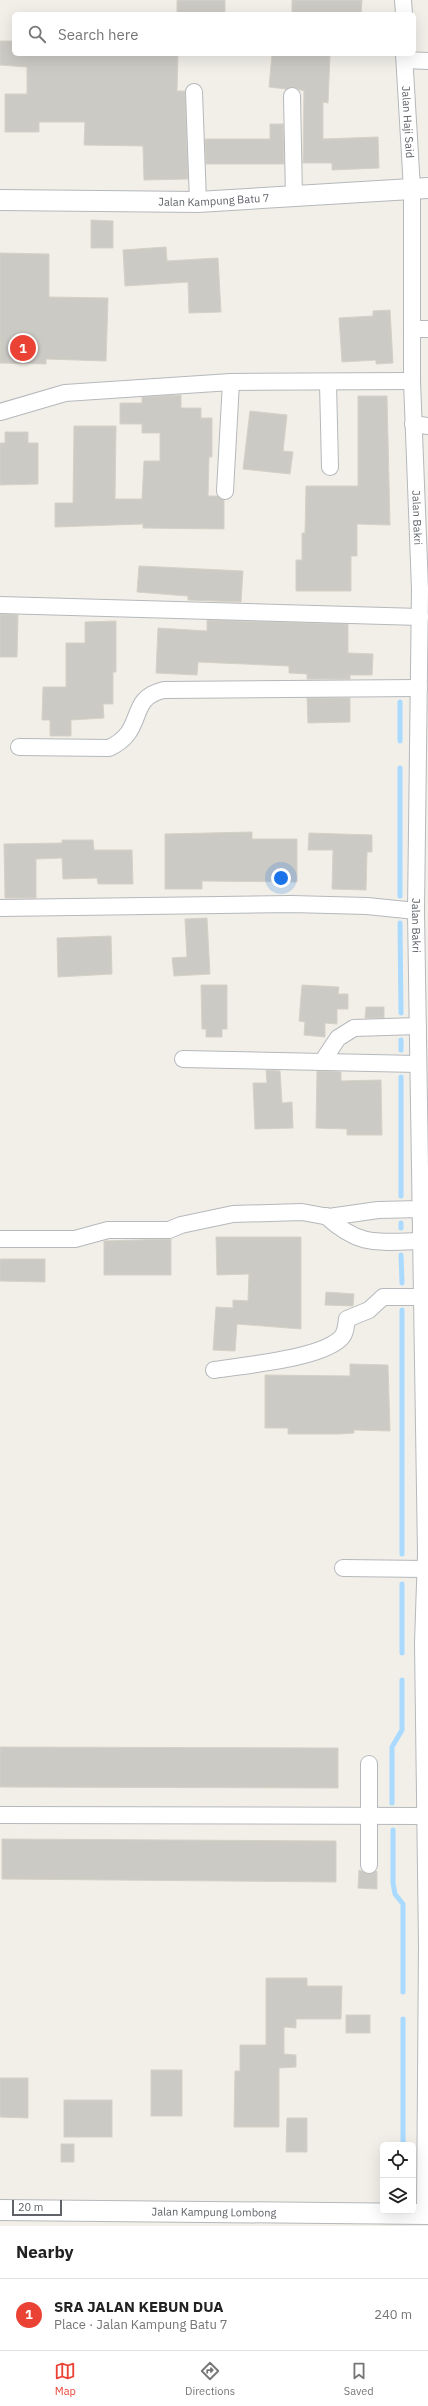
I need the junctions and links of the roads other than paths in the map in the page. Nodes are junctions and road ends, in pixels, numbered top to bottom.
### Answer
1 (403, 0) edge
2 (404, 12) edge
3 (404, 57) edge
4 (428, 61) edge
5 (194, 92) dead end
6 (292, 96) dead end
7 (420, 189) edge
8 (294, 197) junction
9 (0, 200) edge
10 (198, 202) junction
11 (412, 329) junction
12 (428, 329) edge
13 (412, 381) junction
14 (230, 382) junction
15 (328, 383) junction
16 (0, 412) edge
17 (421, 425) edge
18 (330, 467) dead end
19 (225, 492) dead end
20 (424, 590) edge
21 (0, 605) edge
22 (420, 617) junction
23 (419, 688) junction
24 (19, 747) dead end
25 (424, 765) edge
26 (0, 908) edge
27 (416, 911) junction
28 (423, 978) edge
29 (418, 1026) junction
30 (423, 1046) edge
31 (183, 1060) dead end
32 (322, 1062) junction
33 (418, 1064) junction
34 (424, 1182) edge
35 (326, 1216) junction
36 (423, 1217) edge
37 (1, 1240) dead end
38 (420, 1241) junction
39 (422, 1297) junction
40 (425, 1369) edge
41 (214, 1370) dead end
42 (426, 1472) edge
43 (426, 1559) edge
44 (343, 1568) dead end
45 (425, 1643) edge
46 (369, 1764) dead end
47 (0, 1815) edge
48 (424, 1816) junction
49 (369, 1817) junction
50 (369, 1865) dead end
51 (427, 1946) edge
52 (427, 2095) edge
53 (0, 2210) edge
54 (426, 2214) edge

1 - 2 street
3 - 4 street
3 - 7 street, Jalan Haji Said
5 - 10 street
6 - 8 street
7 - 8 street, Jalan Kampung Batu 7
7 - 11 street, Jalan Bakri
8 - 10 street, Jalan Kampung Batu 7
9 - 10 street, Jalan Kampung Batu 7
11 - 12 street
11 - 13 street, Jalan Bakri
13 - 15 street
13 - 17 street, Jalan Bakri
14 - 15 street
14 - 16 street
14 - 19 street
15 - 18 street
17 - 20 street, Jalan Bakri
20 - 22 street, Jalan Bakri
21 - 22 street
22 - 23 street, Jalan Bakri
23 - 24 street
23 - 25 street, Jalan Bakri
25 - 27 street, Jalan Bakri
26 - 27 street
27 - 28 street, Jalan Bakri
28 - 29 street, Jalan Bakri
29 - 30 street, Jalan Bakri
29 - 32 street
30 - 33 street, Jalan Bakri
31 - 32 street
32 - 33 street
33 - 34 street, Jalan Bakri
34 - 36 street, Jalan Bakri
35 - 36 street
35 - 37 street
35 - 38 street
36 - 38 street, Jalan Bakri
38 - 39 street, Jalan Bakri
39 - 40 street, Jalan Bakri
39 - 41 street
40 - 42 street, Jalan Bakri
42 - 43 street, Jalan Bakri
43 - 44 street
43 - 45 street, Jalan Bakri
45 - 48 street, Jalan Bakri
46 - 49 street
47 - 49 street
48 - 49 street
48 - 51 street, Jalan Bakri
49 - 50 street
51 - 52 street, Jalan Bakri
52 - 54 street, Jalan Bakri
53 - 54 street, Jalan Kampung Lombong

